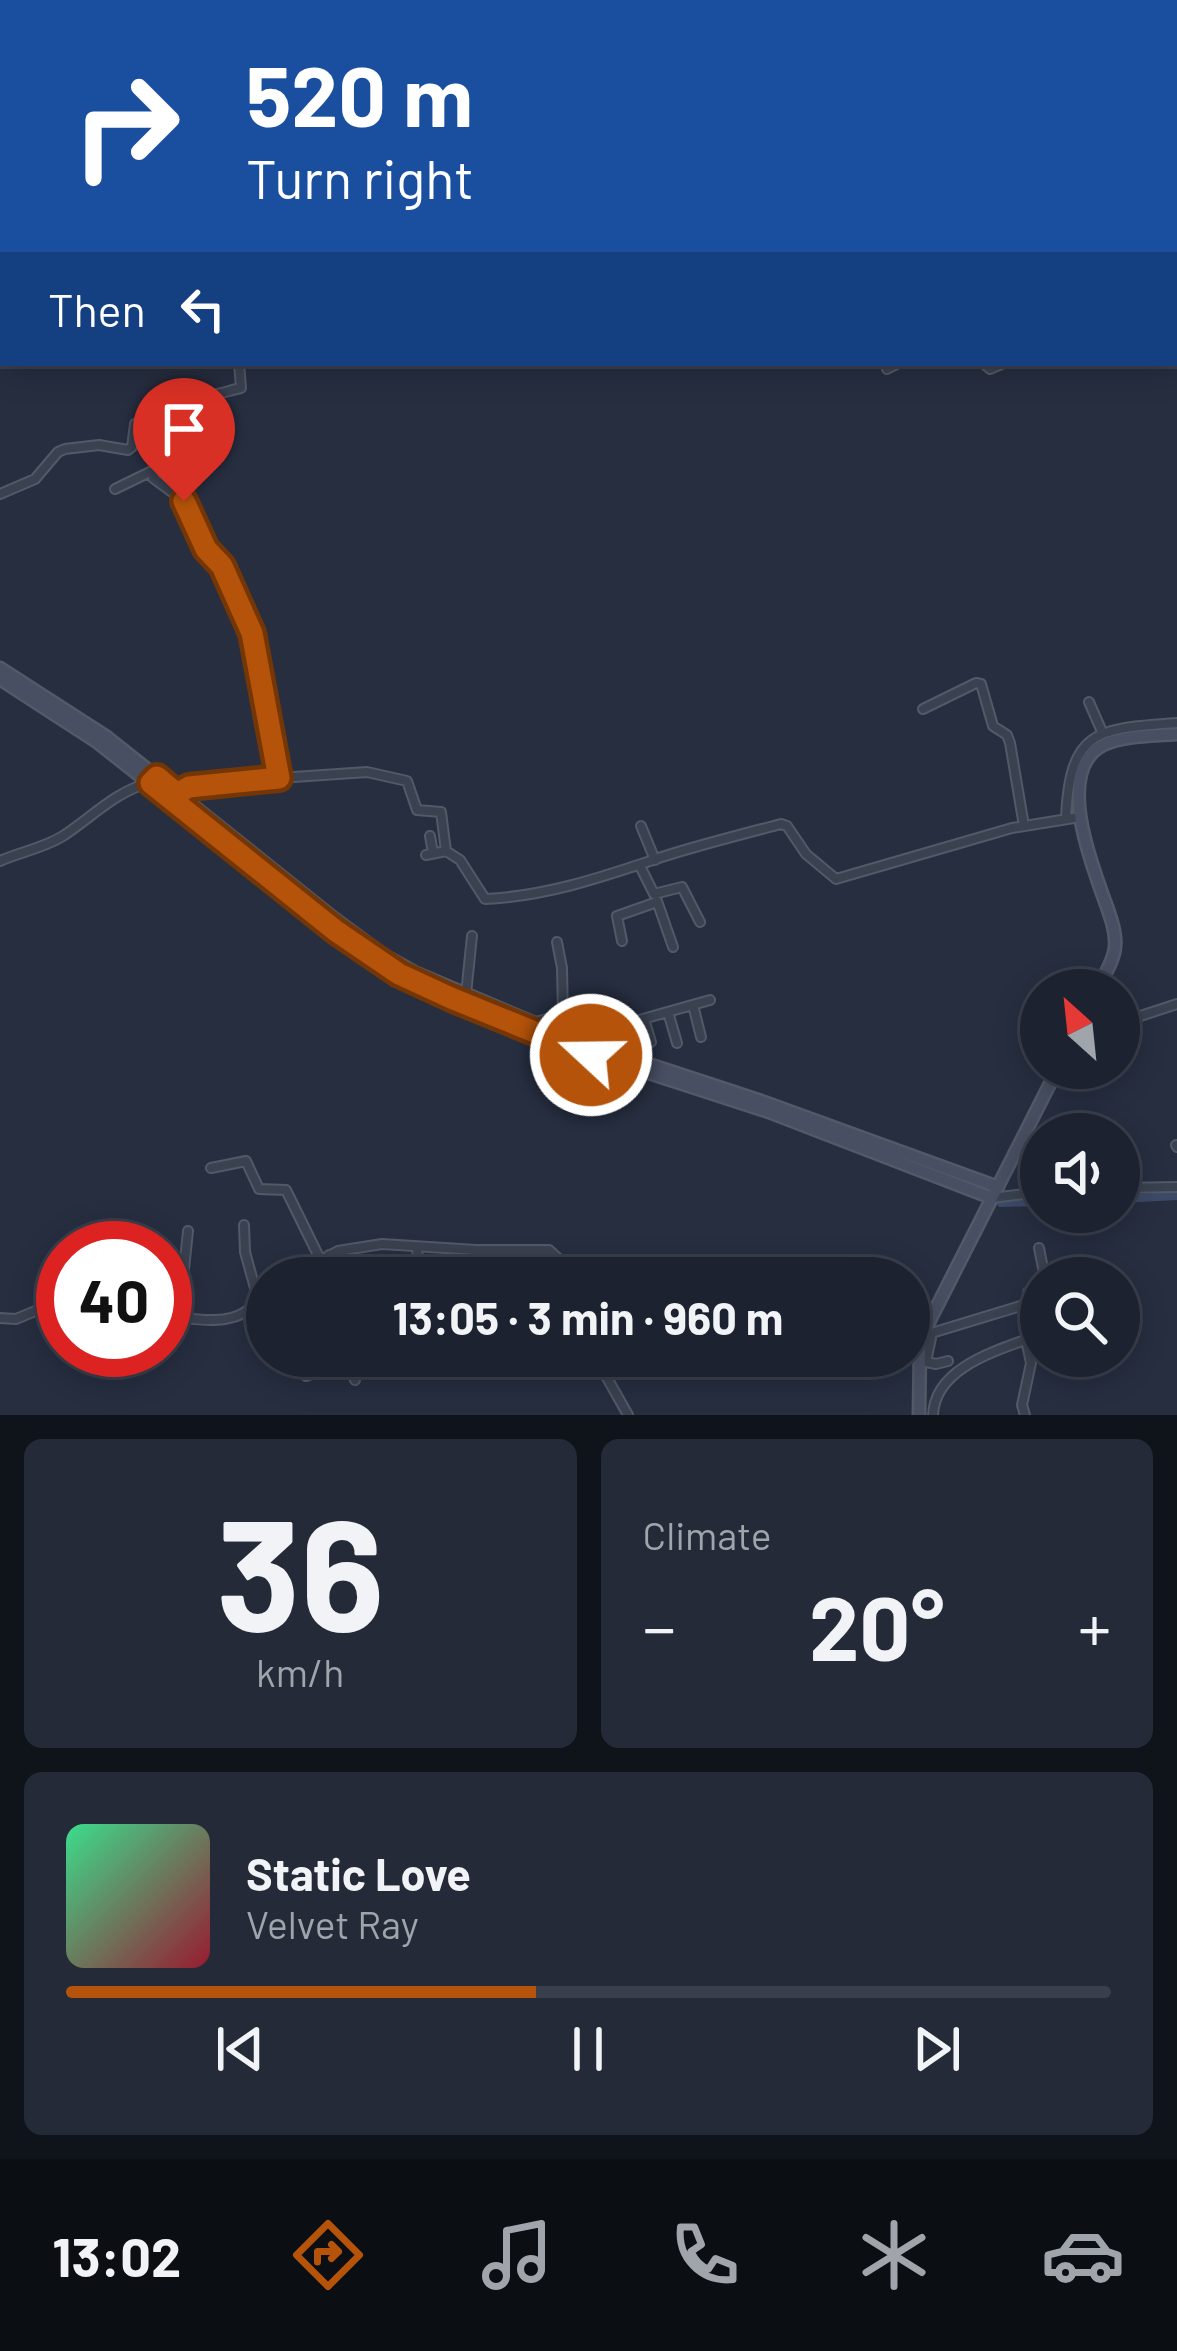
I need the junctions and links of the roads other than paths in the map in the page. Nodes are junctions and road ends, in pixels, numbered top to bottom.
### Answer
1 (238, 366) edge
2 (893, 366) edge
3 (887, 369) dead end
4 (158, 416) junction
5 (152, 471) junction
6 (115, 489) dead end
7 (0, 494) edge
8 (0, 668) edge
9 (0, 679) edge
10 (1089, 702) dead end
11 (923, 709) dead end
12 (1177, 723) edge
13 (1177, 734) edge
14 (1105, 737) junction
15 (279, 778) junction
16 (154, 780) junction
17 (177, 794) junction
18 (1073, 817) junction
19 (641, 826) dead end
20 (1024, 826) junction
21 (430, 836) dead end
22 (225, 837) junction
23 (446, 851) junction
24 (655, 860) junction
25 (0, 861) edge
26 (640, 866) junction
27 (656, 898) junction
28 (700, 922) dead end
29 (472, 936) dead end
30 (622, 941) dead end
31 (557, 942) dead end
32 (673, 946) dead end
33 (1106, 969) edge
34 (413, 976) junction
35 (466, 996) junction
36 (710, 1000) dead end
37 (1177, 1004) edge
38 (692, 1005) junction
39 (668, 1012) junction
40 (504, 1016) junction
41 (1140, 1016) edge
42 (644, 1018) junction
43 (533, 1023) junction
44 (701, 1037) dead end
45 (650, 1042) dead end
46 (676, 1043) dead end
47 (627, 1057) junction
48 (1046, 1089) edge
49 (211, 1168) dead end
50 (1177, 1187) edge
51 (1140, 1188) edge
52 (989, 1190) junction
53 (1020, 1191) edge
54 (244, 1225) dead end
55 (417, 1247) junction
56 (1039, 1247) dead end
57 (246, 1257) edge
58 (325, 1257) joint
59 (418, 1257) edge
60 (556, 1257) edge
61 (1040, 1257) edge
62 (1020, 1306) edge
63 (36, 1311) edge
64 (246, 1312) edge
65 (0, 1318) edge
66 (192, 1319) edge
67 (930, 1329) edge
68 (930, 1334) edge
69 (1020, 1342) edge
70 (948, 1360) dead end
71 (930, 1363) edge
72 (354, 1377) edge
73 (606, 1377) edge
74 (919, 1377) edge
75 (1028, 1377) edge
76 (355, 1380) dead end
77 (919, 1398) junction
78 (936, 1400) junction
79 (628, 1415) edge
80 (920, 1415) edge
81 (934, 1415) edge
82 (1025, 1415) edge

1 - 4 street
2 - 3 street
4 - 5 street
4 - 7 street
5 - 6 street
5 - 15 street
8 - 16 street
9 - 16 street
10 - 14 street
11 - 20 street
12 - 14 street
13 - 14 street
14 - 18 street
15 - 17 street
15 - 23 street
16 - 17 street
16 - 22 street
16 - 25 street
17 - 22 street
18 - 20 street
18 - 33 street
19 - 24 street
20 - 24 street
21 - 23 street
22 - 34 street
23 - 26 street
24 - 26 street
26 - 27 street
27 - 28 street
27 - 30 street
27 - 32 street
29 - 35 street
31 - 43 street
34 - 35 street
34 - 40 street
35 - 40 street
36 - 38 street
37 - 41 street
38 - 39 street
38 - 44 street
39 - 42 street
39 - 46 street
40 - 43 street
40 - 52 street
42 - 45 street
42 - 47 street
43 - 47 street
47 - 52 street
48 - 52 street
49 - 58 street
50 - 51 street
52 - 53 street
52 - 67 street
54 - 57 street
55 - 58 street
55 - 59 street
55 - 60 street
56 - 61 street
62 - 68 street
63 - 65 street
64 - 66 street
69 - 78 street
70 - 71 street
72 - 76 street
73 - 79 street
74 - 77 street
75 - 82 street
77 - 78 street
77 - 80 street
78 - 81 street

